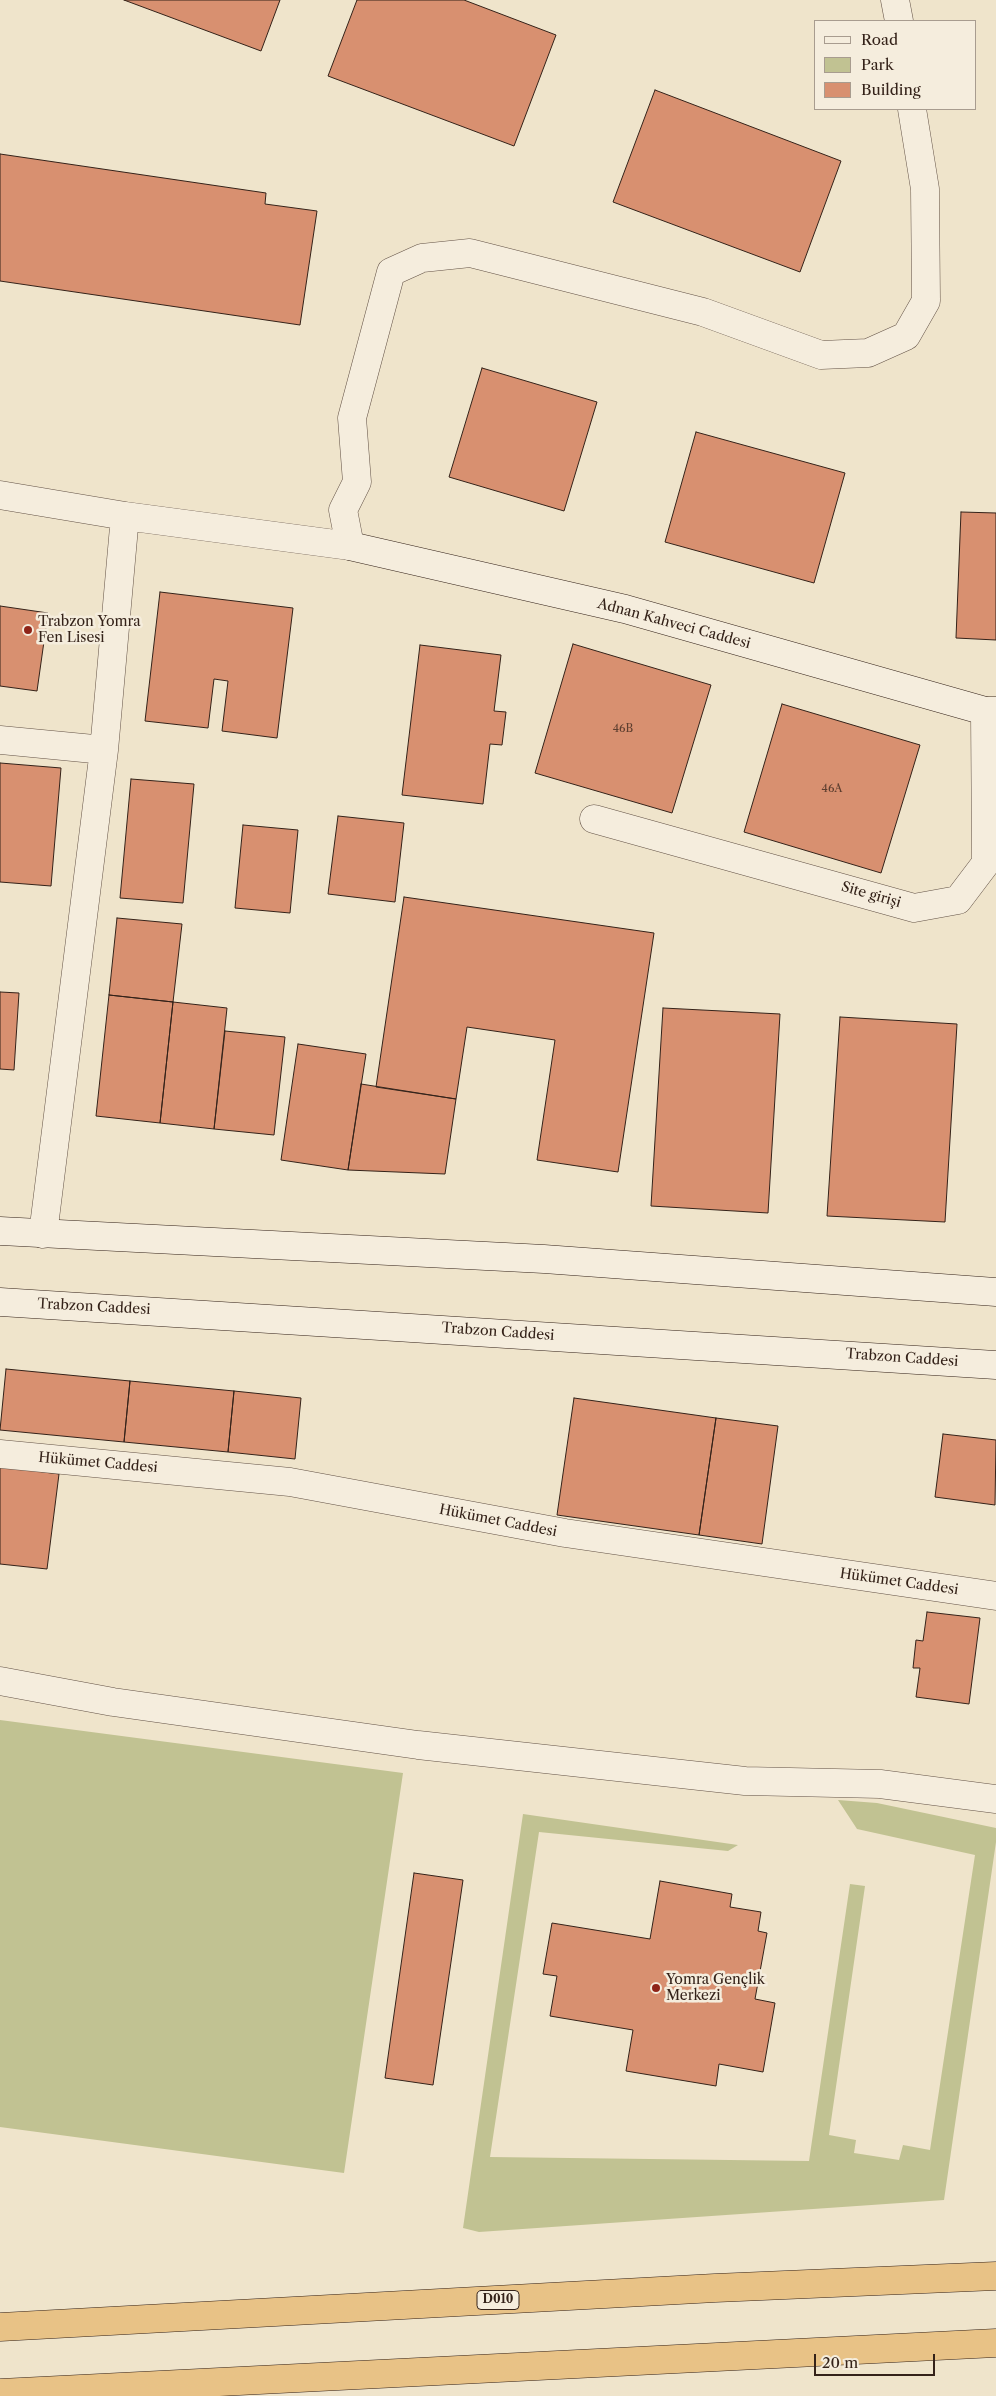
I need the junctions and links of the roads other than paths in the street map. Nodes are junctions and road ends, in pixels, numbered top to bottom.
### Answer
1 (896, 0) edge
2 (899, 20) edge
3 (912, 110) edge
4 (0, 495) edge
5 (125, 516) junction
6 (350, 546) junction
7 (991, 711) edge
8 (0, 740) edge
9 (104, 750) junction
10 (594, 819) dead end
11 (0, 1231) edge
12 (43, 1234) junction
13 (996, 1292) edge
14 (0, 1302) edge
15 (996, 1365) edge
16 (0, 1454) edge
17 (996, 1596) edge
18 (0, 1680) edge
19 (996, 1799) edge
20 (996, 2276) edge
21 (0, 2327) edge
22 (996, 2343) edge
23 (0, 2393) edge

1 - 2 street
3 - 6 street
4 - 5 street, Adnan Kahveci Caddesi
5 - 6 street, Adnan Kahveci Caddesi
5 - 9 street
6 - 7 street, Adnan Kahveci Caddesi
7 - 10 street, Site girişi
8 - 9 street
9 - 12 street
11 - 12 street
12 - 13 street
14 - 15 street, Trabzon Caddesi
16 - 17 street, Hükümet Caddesi
18 - 19 street
20 - 21 highway, D010
22 - 23 highway

